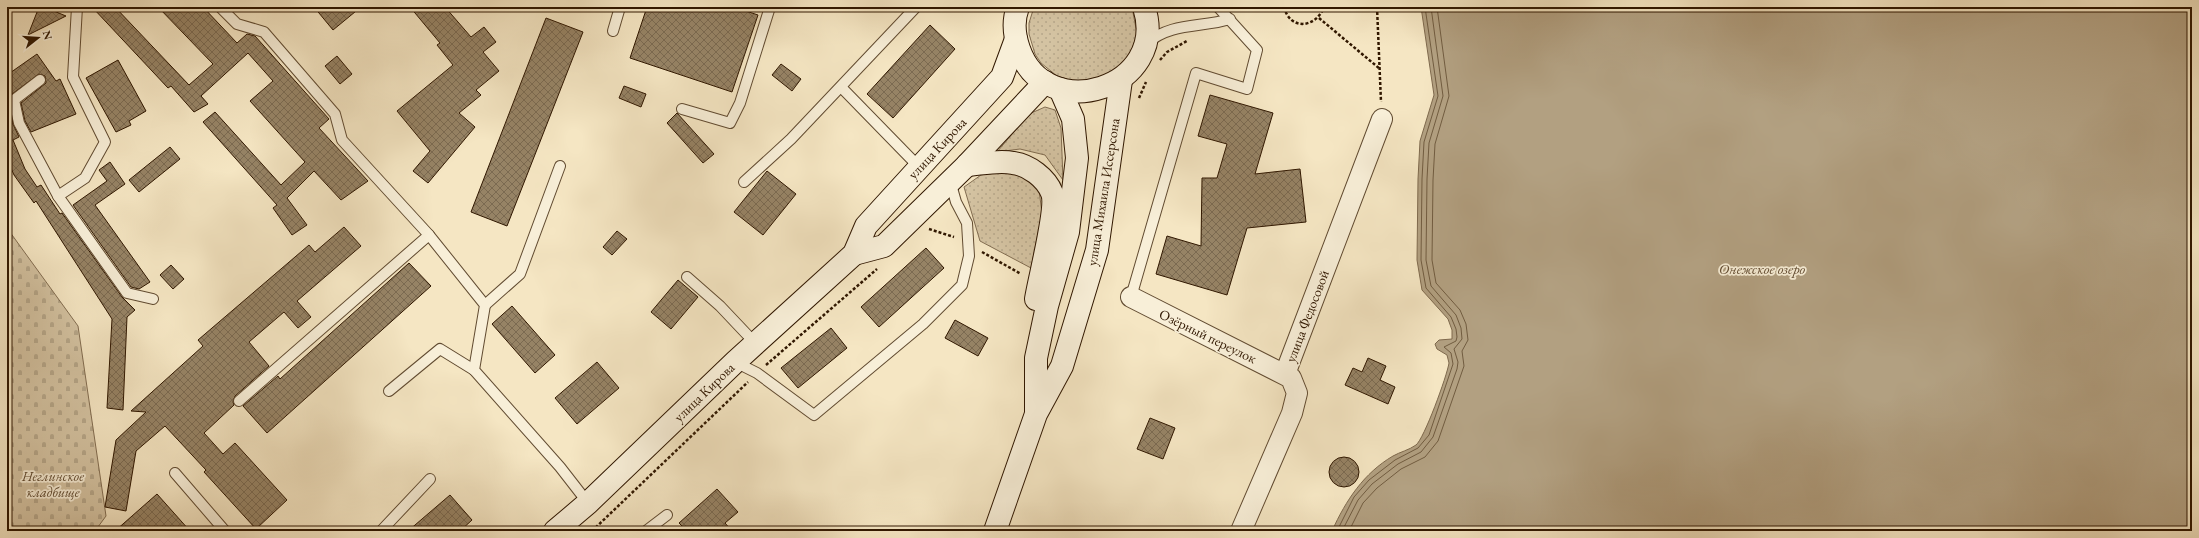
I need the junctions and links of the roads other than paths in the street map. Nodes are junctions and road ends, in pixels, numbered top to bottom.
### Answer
1 (77, 7) edge
2 (220, 7) edge
3 (620, 7) edge
4 (770, 7) edge
5 (916, 7) edge
6 (1001, 7) edge
7 (1018, 7) edge
8 (1144, 7) edge
9 (1218, 7) edge
10 (1230, 19) junction
11 (613, 31) dead end
12 (1016, 39) junction
13 (1145, 44) junction
14 (40, 80) dead end
15 (1120, 80) junction
16 (1052, 85) junction
17 (841, 87) junction
18 (682, 108) dead end
19 (1382, 119) road end
20 (967, 165) junction
21 (560, 166) dead end
22 (919, 167) junction
23 (950, 181) junction
24 (744, 182) dead end
25 (58, 196) junction
26 (429, 235) junction
27 (854, 254) junction
28 (687, 277) dead end
29 (1131, 298) joint
30 (153, 299) dead end
31 (485, 305) junction
32 (755, 343) junction
33 (1036, 358) junction
34 (735, 362) junction
35 (474, 370) junction
36 (1285, 374) junction
37 (389, 391) dead end
38 (239, 401) dead end
39 (1036, 414) junction
40 (175, 473) dead end
41 (430, 479) dead end
42 (588, 503) junction
43 (667, 515) dead end
44 (225, 531) edge
45 (381, 531) edge
46 (555, 531) edge
47 (646, 531) edge
48 (995, 531) edge
49 (1241, 531) edge

1 - 25 lane
2 - 26 lane
3 - 11 lane
4 - 18 lane
5 - 17 lane
6 - 12 main road
7 - 12 main road
8 - 13 main road
9 - 10 lane
10 - 13 lane
10 - 29 lane
12 - 16 main road
12 - 22 main road, улица Кирова
13 - 15 main road
14 - 25 lane
15 - 16 main road
15 - 39 main road, улица Михаила Иссерсона
16 - 20 main road, улица Кирова
16 - 33 main road, улица Михаила Иссерсона
17 - 22 lane
17 - 24 lane
19 - 36 street, улица Федосовой
20 - 23 main road, улица Кирова
20 - 33 main road
21 - 31 lane
22 - 27 main road, улица Кирова
23 - 27 main road, улица Кирова
23 - 34 lane
25 - 30 lane
26 - 31 lane
26 - 38 lane
27 - 32 main road, улица Кирова
28 - 32 lane
29 - 36 street, Озёрный переулок
31 - 35 lane
32 - 34 main road, улица Кирова
33 - 39 main road, улица Михаила Иссерсона
34 - 42 main road, улица Кирова
35 - 37 lane
35 - 42 lane
36 - 49 street, улица Федосовой
39 - 48 main road, улица Михаила Иссерсона
40 - 44 lane
41 - 45 lane
42 - 46 main road, улица Кирова
43 - 47 lane

